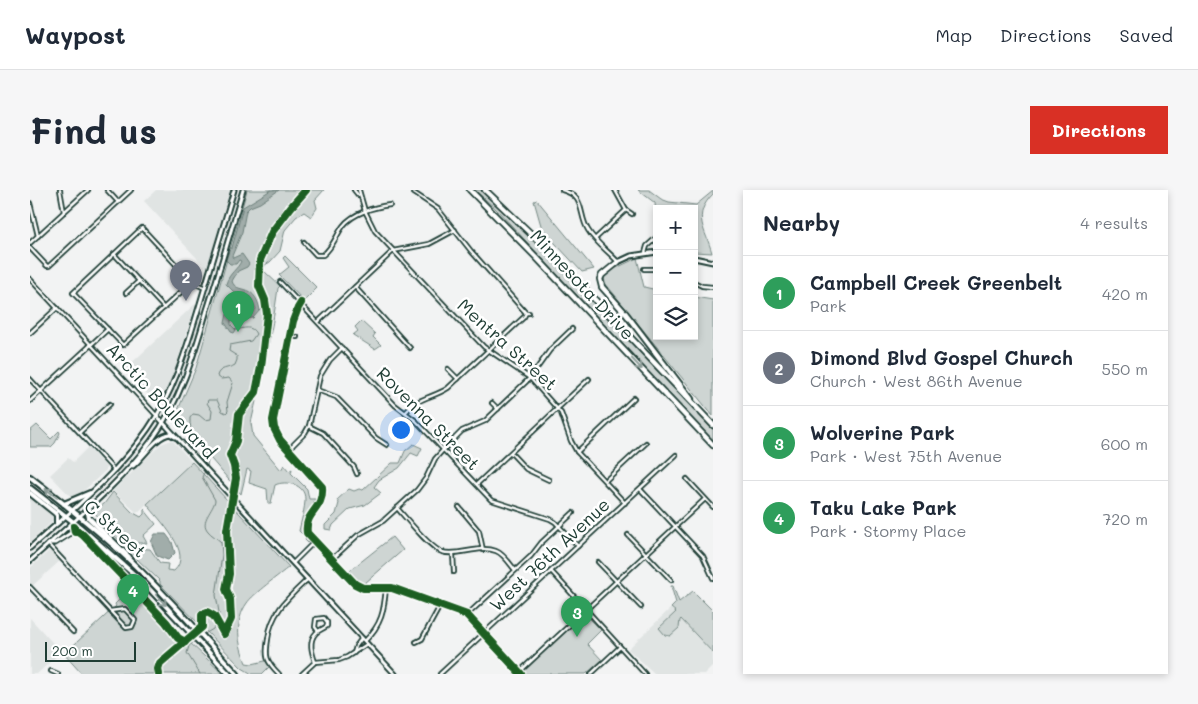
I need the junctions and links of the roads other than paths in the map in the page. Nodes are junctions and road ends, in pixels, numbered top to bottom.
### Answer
1 (60, 190) edge
2 (88, 190) edge
3 (107, 190) edge
4 (131, 190) edge
5 (234, 190) edge
6 (244, 190) edge
7 (354, 190) edge
8 (359, 190) edge
9 (466, 190) edge
10 (470, 190) edge
11 (486, 190) edge
12 (490, 190) edge
13 (562, 190) edge
14 (615, 190) edge
15 (414, 193) dead end
16 (359, 196) junction
17 (118, 202) junction
18 (30, 203) edge
19 (390, 205) dead end
20 (626, 210) junction
21 (366, 211) junction
22 (64, 212) junction
23 (632, 214) dead end
24 (516, 218) junction
25 (454, 230) junction
26 (511, 232) junction
27 (38, 236) junction
28 (595, 238) junction
29 (653, 241) edge
30 (30, 242) edge
31 (304, 242) dead end
32 (30, 248) edge
33 (393, 251) junction
34 (653, 252) edge
35 (645, 253) junction
36 (114, 254) junction
37 (698, 259) edge
38 (618, 262) junction
39 (713, 262) edge
40 (644, 269) dead end
41 (653, 269) edge
42 (30, 279) edge
43 (139, 281) junction
44 (192, 282) junction
45 (280, 282) dead end
46 (698, 284) edge
47 (713, 286) edge
48 (355, 287) junction
49 (204, 288) junction
50 (126, 293) dead end
51 (301, 304) junction
52 (57, 308) junction
53 (164, 308) junction
54 (318, 322) junction
55 (108, 329) junction
56 (572, 329) dead end
57 (30, 333) edge
58 (290, 336) junction
59 (297, 337) dead end
60 (90, 345) junction
61 (342, 348) junction
62 (410, 348) dead end
63 (489, 350) junction
64 (448, 369) dead end
65 (530, 378) junction
66 (30, 379) edge
67 (589, 379) dead end
68 (458, 380) junction
69 (317, 390) junction
70 (41, 391) junction
71 (634, 398) dead end
72 (30, 401) edge
73 (110, 404) dead end
74 (492, 404) dead end
75 (557, 408) junction
76 (498, 409) junction
77 (406, 412) junction
78 (702, 414) junction
79 (157, 416) junction
80 (163, 423) junction
81 (713, 425) edge
82 (309, 426) junction
83 (80, 432) junction
84 (177, 438) junction
85 (646, 443) dead end
86 (387, 444) dead end
87 (713, 445) edge
88 (289, 450) junction
89 (443, 450) junction
90 (577, 452) junction
91 (511, 453) junction
92 (676, 455) dead end
93 (114, 470) junction
94 (124, 473) junction
95 (357, 474) dead end
96 (30, 477) edge
97 (687, 479) dead end
98 (549, 480) dead end
99 (605, 481) junction
100 (476, 485) junction
101 (30, 488) edge
102 (640, 489) junction
103 (30, 493) edge
104 (90, 493) junction
105 (705, 499) junction
106 (624, 502) junction
107 (64, 504) junction
108 (90, 505) junction
109 (460, 507) dead end
110 (713, 507) edge
111 (397, 508) junction
112 (72, 510) junction
113 (573, 513) dead end
114 (66, 515) junction
115 (79, 515) junction
116 (73, 521) junction
117 (58, 523) junction
118 (559, 526) junction
119 (675, 526) junction
120 (80, 527) junction
121 (628, 535) dead end
122 (314, 542) junction
123 (49, 543) junction
124 (578, 546) junction
125 (30, 548) edge
126 (483, 550) junction
127 (453, 554) junction
128 (646, 554) junction
129 (331, 560) junction
130 (30, 561) edge
131 (293, 562) junction
132 (598, 562) dead end
133 (133, 564) junction
134 (516, 570) junction
135 (551, 571) junction
136 (454, 572) dead end
137 (713, 578) edge
138 (308, 579) junction
139 (671, 580) dead end
140 (616, 581) junction
141 (30, 587) edge
142 (386, 588) junction
143 (440, 606) junction
144 (641, 607) dead end
145 (586, 610) junction
146 (110, 611) junction
147 (467, 616) junction
148 (318, 631) junction
149 (73, 632) dead end
150 (484, 634) junction
151 (365, 641) junction
152 (416, 642) dead end
153 (620, 647) junction
154 (354, 653) junction
155 (315, 662) junction
156 (51, 671) dead end
157 (519, 673) edge
158 (58, 674) edge
159 (229, 674) edge
160 (237, 674) edge
161 (278, 674) edge
162 (302, 674) edge
163 (395, 674) edge
164 (440, 674) edge
165 (590, 674) edge
166 (645, 674) edge

1 - 22 street
2 - 22 street
3 - 17 street
4 - 17 street
5 - 49 main road
6 - 80 main road
7 - 16 street
8 - 16 street
9 - 26 highway
10 - 26 highway, Minnesota Drive
11 - 24 highway, Minnesota Drive
12 - 24 highway
13 - 28 street
14 - 20 street
15 - 25 street
16 - 21 street, Mentra Street
17 - 32 street
18 - 27 street
19 - 21 street
20 - 23 street
20 - 28 street
21 - 31 street
21 - 33 street, Mentra Street
22 - 27 street
24 - 78 highway, Minnesota Drive
25 - 33 street
25 - 63 street
26 -> 87 highway, Minnesota Drive
27 - 30 street
28 - 38 street
29 - 35 street
33 - 48 street
33 - 63 street, Mentra Street
34 - 35 main road
35 - 38 main road
36 - 43 street
36 - 44 street
36 - 55 street
37 - 39 main road
38 - 78 highway
40 - 41 street
42 - 52 street, Arctic Boulevard
43 - 50 street
43 - 53 street
44 - 49 street
44 - 53 street
45 - 51 street, Rovenna Street
46 - 47 street
48 - 54 street
48 - 62 street
49 - 79 main road
51 - 54 street, Rovenna Street
51 - 58 street
52 - 57 street
52 - 60 street, Arctic Boulevard
53 - 55 street
54 - 61 street, Rovenna Street
55 - 60 street
56 - 65 street
58 - 59 street
58 - 88 street
60 - 70 street
60 - 79 street, Arctic Boulevard
61 - 69 street
61 - 77 street, Rovenna Street
63 - 65 street, Mentra Street
63 - 68 street
64 - 68 street
65 - 75 street, Mentra Street
65 - 76 street
66 - 70 street
67 - 75 street
68 - 77 street
69 - 82 street
69 - 86 street
70 - 72 street
70 - 83 street
71 - 90 street
73 - 83 street
74 - 76 street
75 - 90 street, Mentra Street
75 - 91 street
76 - 89 street
77 - 89 street, Rovenna Street
78 - 81 highway, Minnesota Drive
79 - 80 main road, Arctic Boulevard
79 - 93 main road
80 - 84 main road, Arctic Boulevard
80 - 94 main road
82 - 88 street
82 - 95 street
83 - 93 street
84 - 94 main road
84 - 131 main road, Arctic Boulevard
85 - 99 street
88 - 122 street
89 - 100 street, Rovenna Street
89 - 111 street
90 - 99 street, Mentra Street
91 - 98 street
91 - 100 street
92 - 102 street, West 76th Avenue
93 - 104 main road
94 - 108 main road
107 -> 96 main road, C Street
97 - 105 street
99 - 106 street, Mentra Street
100 - 118 street, Rovenna Street
101 - 114 main road, C Street
102 - 106 street, West 76th Avenue
102 - 119 street
103 - 117 main road
104 - 107 main road
104 - 112 main road
105 - 110 street
105 - 119 street
106 - 124 street, West 76th Avenue
107 - 112 main road, C Street
108 - 115 main road
108 - 133 main road
109 - 126 street
111 - 127 street
111 - 129 street
112 - 114 main road
112 - 115 main road, C Street
113 - 118 street
114 - 116 main road, C Street
114 - 117 main road
115 - 116 main road
115 - 133 main road, C Street
116 - 120 main road, C Street
116 - 123 main road
117 - 125 main road
118 - 124 street, Rovenna Street
118 - 134 street
119 - 128 street
119 - 137 street
120 - 123 main road
120 -> 159 main road, C Street
121 - 128 street
122 - 129 street
122 - 131 street
123 - 130 main road
123 - 146 street
124 - 135 street, West 76th Avenue
126 - 127 street
126 - 134 street
127 - 136 street
128 - 139 street
128 - 140 street
129 - 142 street
131 - 138 main road, Arctic Boulevard
132 - 140 street
133 - 160 main road, C Street
134 - 147 street
135 - 145 street
135 - 150 street, West 76th Avenue
138 - 151 main road, Arctic Boulevard
138 - 161 street
140 - 144 street
140 - 145 street
141 - 149 street
142 - 143 street
142 - 151 street
143 - 147 street
143 - 152 street
145 - 153 street
145 - 157 street
146 - 146 street
147 - 150 street
148 - 148 street
148 - 155 street
150 - 157 street
150 - 164 street, West 76th Avenue
151 - 154 street
151 - 154 street
151 - 163 main road, Arctic Boulevard
153 - 165 street
153 - 166 street
154 - 155 street
155 - 162 street
156 - 158 street

